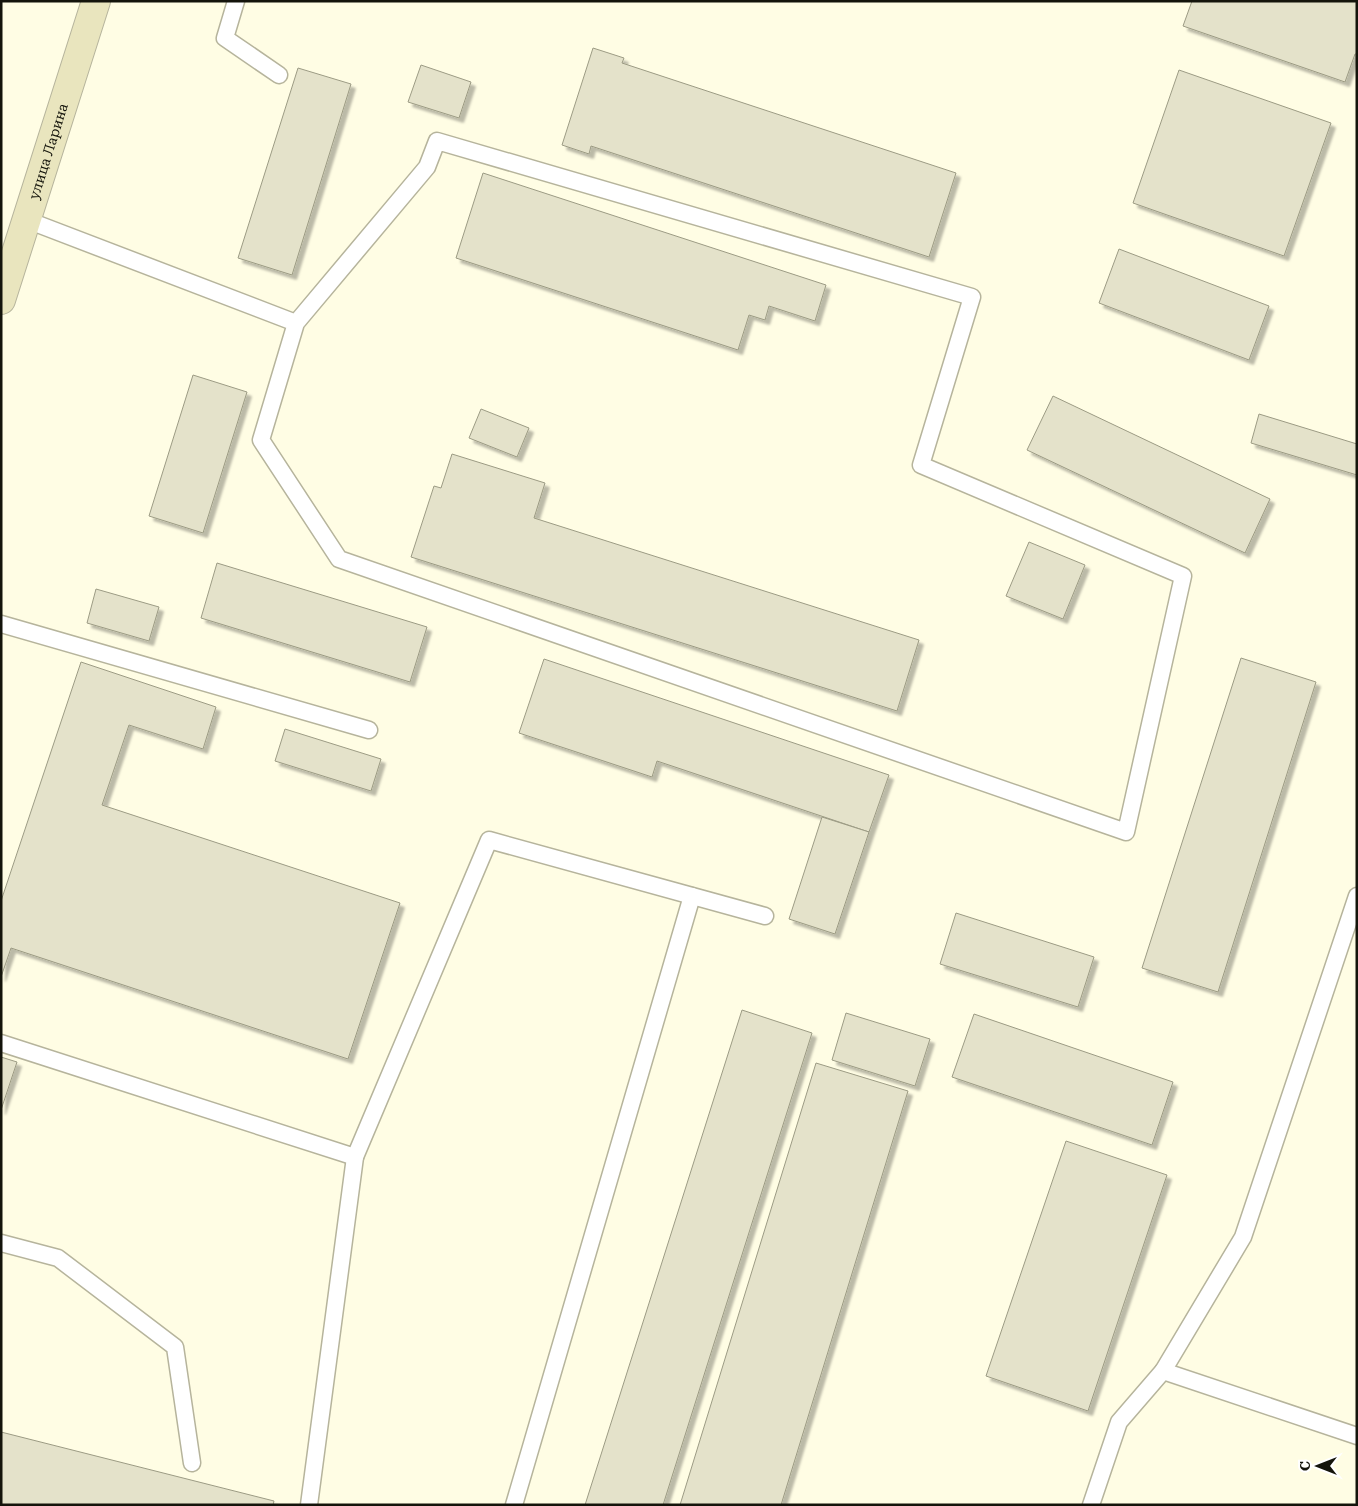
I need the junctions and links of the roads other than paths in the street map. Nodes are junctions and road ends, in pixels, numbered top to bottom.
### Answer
1 (96, 1) edge
2 (236, 1) edge
3 (279, 75) dead end
4 (27, 220) junction
5 (1, 300) edge
6 (296, 323) junction
7 (1, 624) edge
8 (369, 730) dead end
9 (692, 896) junction
10 (1357, 896) edge
11 (765, 916) dead end
12 (1, 1043) edge
13 (354, 1157) junction
14 (1, 1243) edge
15 (1163, 1370) junction
16 (1357, 1436) edge
17 (192, 1463) dead end
18 (309, 1505) edge
19 (514, 1505) edge
20 (1091, 1505) edge

1 - 4 street, улица Ларина
2 - 3 lane
4 - 5 street, улица Ларина
4 - 6 lane
6 - 6 lane
7 - 8 lane
9 - 11 lane
9 - 13 lane
9 - 19 lane
10 - 15 lane
12 - 13 lane
13 - 18 lane
14 - 17 lane
15 - 16 lane
15 - 20 lane

